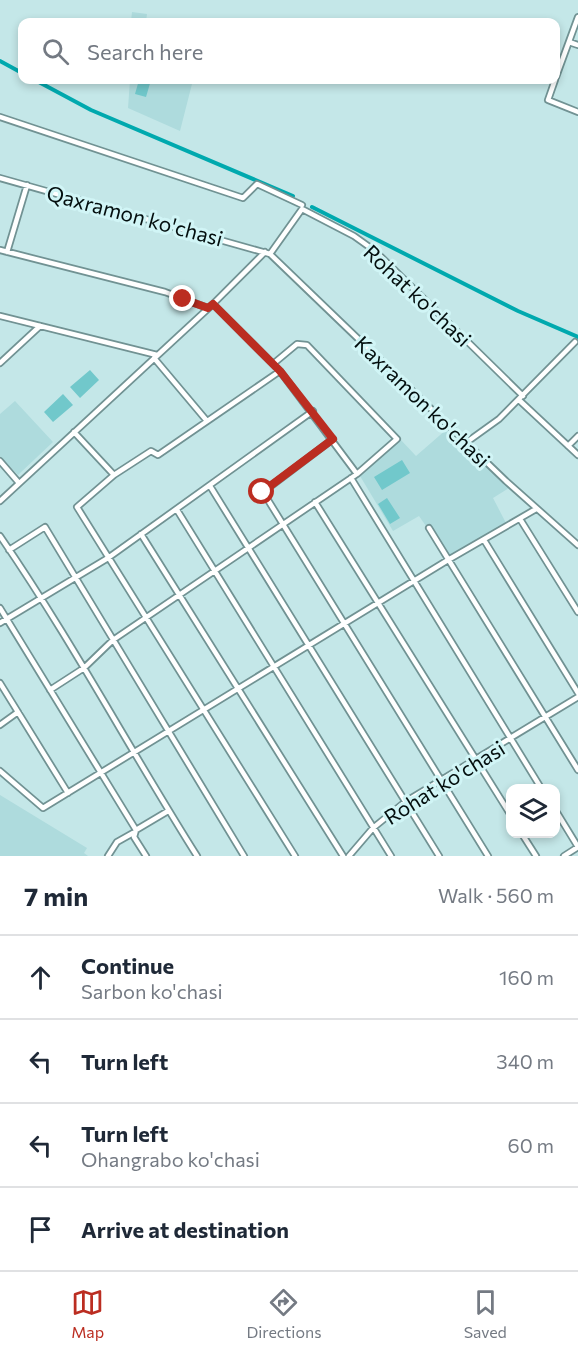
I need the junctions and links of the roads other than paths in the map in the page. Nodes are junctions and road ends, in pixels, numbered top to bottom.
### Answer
1 (578, 17) edge
2 (569, 42) junction
3 (578, 45) edge
4 (560, 65) edge
5 (553, 84) edge
6 (578, 111) edge
7 (0, 117) edge
8 (0, 178) edge
9 (27, 185) junction
10 (302, 207) junction
11 (0, 250) edge
12 (7, 252) junction
13 (267, 253) junction
14 (211, 306) junction
15 (0, 316) edge
16 (40, 326) junction
17 (575, 342) dead end
18 (156, 357) junction
19 (0, 363) edge
20 (273, 364) junction
21 (280, 371) junction
22 (521, 398) junction
23 (313, 411) junction
24 (207, 421) junction
25 (74, 432) junction
26 (578, 436) edge
27 (333, 439) junction
28 (466, 442) junction
29 (568, 447) junction
30 (578, 455) edge
31 (0, 461) edge
32 (357, 474) junction
33 (114, 475) junction
34 (351, 478) junction
35 (19, 483) junction
36 (210, 486) junction
37 (0, 501) edge
38 (315, 502) junction
39 (536, 509) junction
40 (177, 510) junction
41 (520, 519) junction
42 (282, 525) junction
43 (429, 528) dead end
44 (141, 534) junction
45 (0, 536) edge
46 (484, 540) junction
47 (578, 545) edge
48 (248, 549) junction
49 (9, 550) junction
50 (108, 558) junction
51 (448, 560) junction
52 (215, 571) junction
53 (76, 579) junction
54 (414, 581) junction
55 (181, 596) junction
56 (43, 599) junction
57 (380, 602) junction
58 (0, 608) edge
59 (578, 612) edge
60 (7, 619) junction
61 (147, 619) junction
62 (0, 623) edge
63 (344, 624) junction
64 (113, 640) junction
65 (309, 646) junction
66 (274, 667) junction
67 (84, 668) junction
68 (0, 683) edge
69 (238, 688) junction
70 (50, 690) junction
71 (578, 695) edge
72 (203, 710) junction
73 (18, 712) junction
74 (546, 718) junction
75 (0, 725) edge
76 (167, 732) junction
77 (511, 740) junction
78 (133, 754) junction
79 (477, 760) junction
80 (578, 770) edge
81 (0, 771) edge
82 (101, 773) junction
83 (441, 782) junction
84 (538, 784) edge
85 (68, 793) junction
86 (405, 802) junction
87 (506, 807) edge
88 (168, 811) junction
89 (560, 819) edge
90 (373, 828) junction
91 (135, 831) junction
92 (525, 838) edge
93 (578, 847) edge
94 (108, 856) edge
95 (146, 856) edge
96 (197, 856) edge
97 (244, 856) edge
98 (295, 856) edge
99 (343, 856) edge
100 (349, 856) edge
101 (391, 856) edge
102 (439, 856) edge
103 (488, 856) edge
104 (536, 856) edge
105 (564, 856) edge

1 - 2 street
2 - 3 street
2 - 4 street
5 - 6 street
7 - 10 street, Rohat ko'chasi
8 - 9 street, Qaxramon ko'chasi
9 - 12 street
9 - 13 street, Qaxramon ko'chasi
10 - 13 street
10 - 22 street, Rohat ko'chasi
11 - 12 street
12 - 14 street
13 - 14 street
13 - 28 street, Kaxramon ko'chasi
14 - 18 street
14 - 20 street
15 - 16 street
16 - 18 street
16 - 19 street
17 - 22 street
18 - 24 street
18 - 25 street
20 - 21 street
20 - 32 street
21 - 23 street
21 - 24 street
22 - 28 street
22 - 29 street, Rohat ko'chasi
23 - 27 street
23 - 36 street
24 - 33 street
25 - 33 street
25 - 35 street
26 - 29 street
27 - 32 street
27 - 42 street
28 - 39 street, Kaxramon ko'chasi
29 - 30 street, Rohat ko'chasi
31 - 35 street
32 - 34 street
33 - 50 street
34 - 38 street
34 - 54 street
35 - 37 street
36 - 40 street
36 - 48 street
38 - 42 street
38 - 57 street
39 - 41 street
39 - 47 street, Kaxramon ko'chasi
40 - 44 street
40 - 52 street
41 - 46 street
41 - 59 street
42 - 48 street
42 - 63 street
43 - 51 street
44 - 50 street
44 - 55 street
45 - 49 street
46 - 51 street
46 - 71 street
48 - 52 street
48 - 65 street
49 - 53 street
49 - 56 street
50 - 53 street
50 - 61 street
51 - 54 street
51 - 74 street
52 - 55 street
52 - 66 street
53 - 56 street
53 - 64 street
54 - 57 street
54 - 77 street
55 - 61 street
55 - 69 street
56 - 60 street
56 - 67 street
57 - 63 street
57 - 79 street
58 - 60 street
60 - 62 street
60 - 70 street
61 - 64 street
61 - 72 street
63 - 65 street
63 - 83 street
64 - 67 street
64 - 76 street
65 - 66 street
65 - 86 street
66 - 69 street
66 - 90 street
67 - 70 street
67 - 78 street
68 - 73 street
69 - 72 street
69 - 99 street
70 - 82 street
71 - 74 street, Rohat ko'chasi
72 - 76 street
72 - 98 street
73 - 75 street
73 - 85 street
74 - 77 street, Rohat ko'chasi
74 - 80 street
76 - 78 street
76 - 97 street
77 - 79 street, Rohat ko'chasi
77 - 84 street
78 - 82 street
78 - 88 street
79 - 83 street, Rohat ko'chasi
79 - 87 street
81 - 85 street
82 - 85 street
82 - 91 street
83 - 86 street, Rohat ko'chasi
83 - 103 street
86 - 90 street, Rohat ko'chasi
86 - 102 street
88 - 91 street
88 - 96 street
89 - 93 street
90 - 100 street, Rohat ko'chasi
90 - 101 street
91 - 94 street
91 - 95 street
92 - 104 street
93 - 105 street

